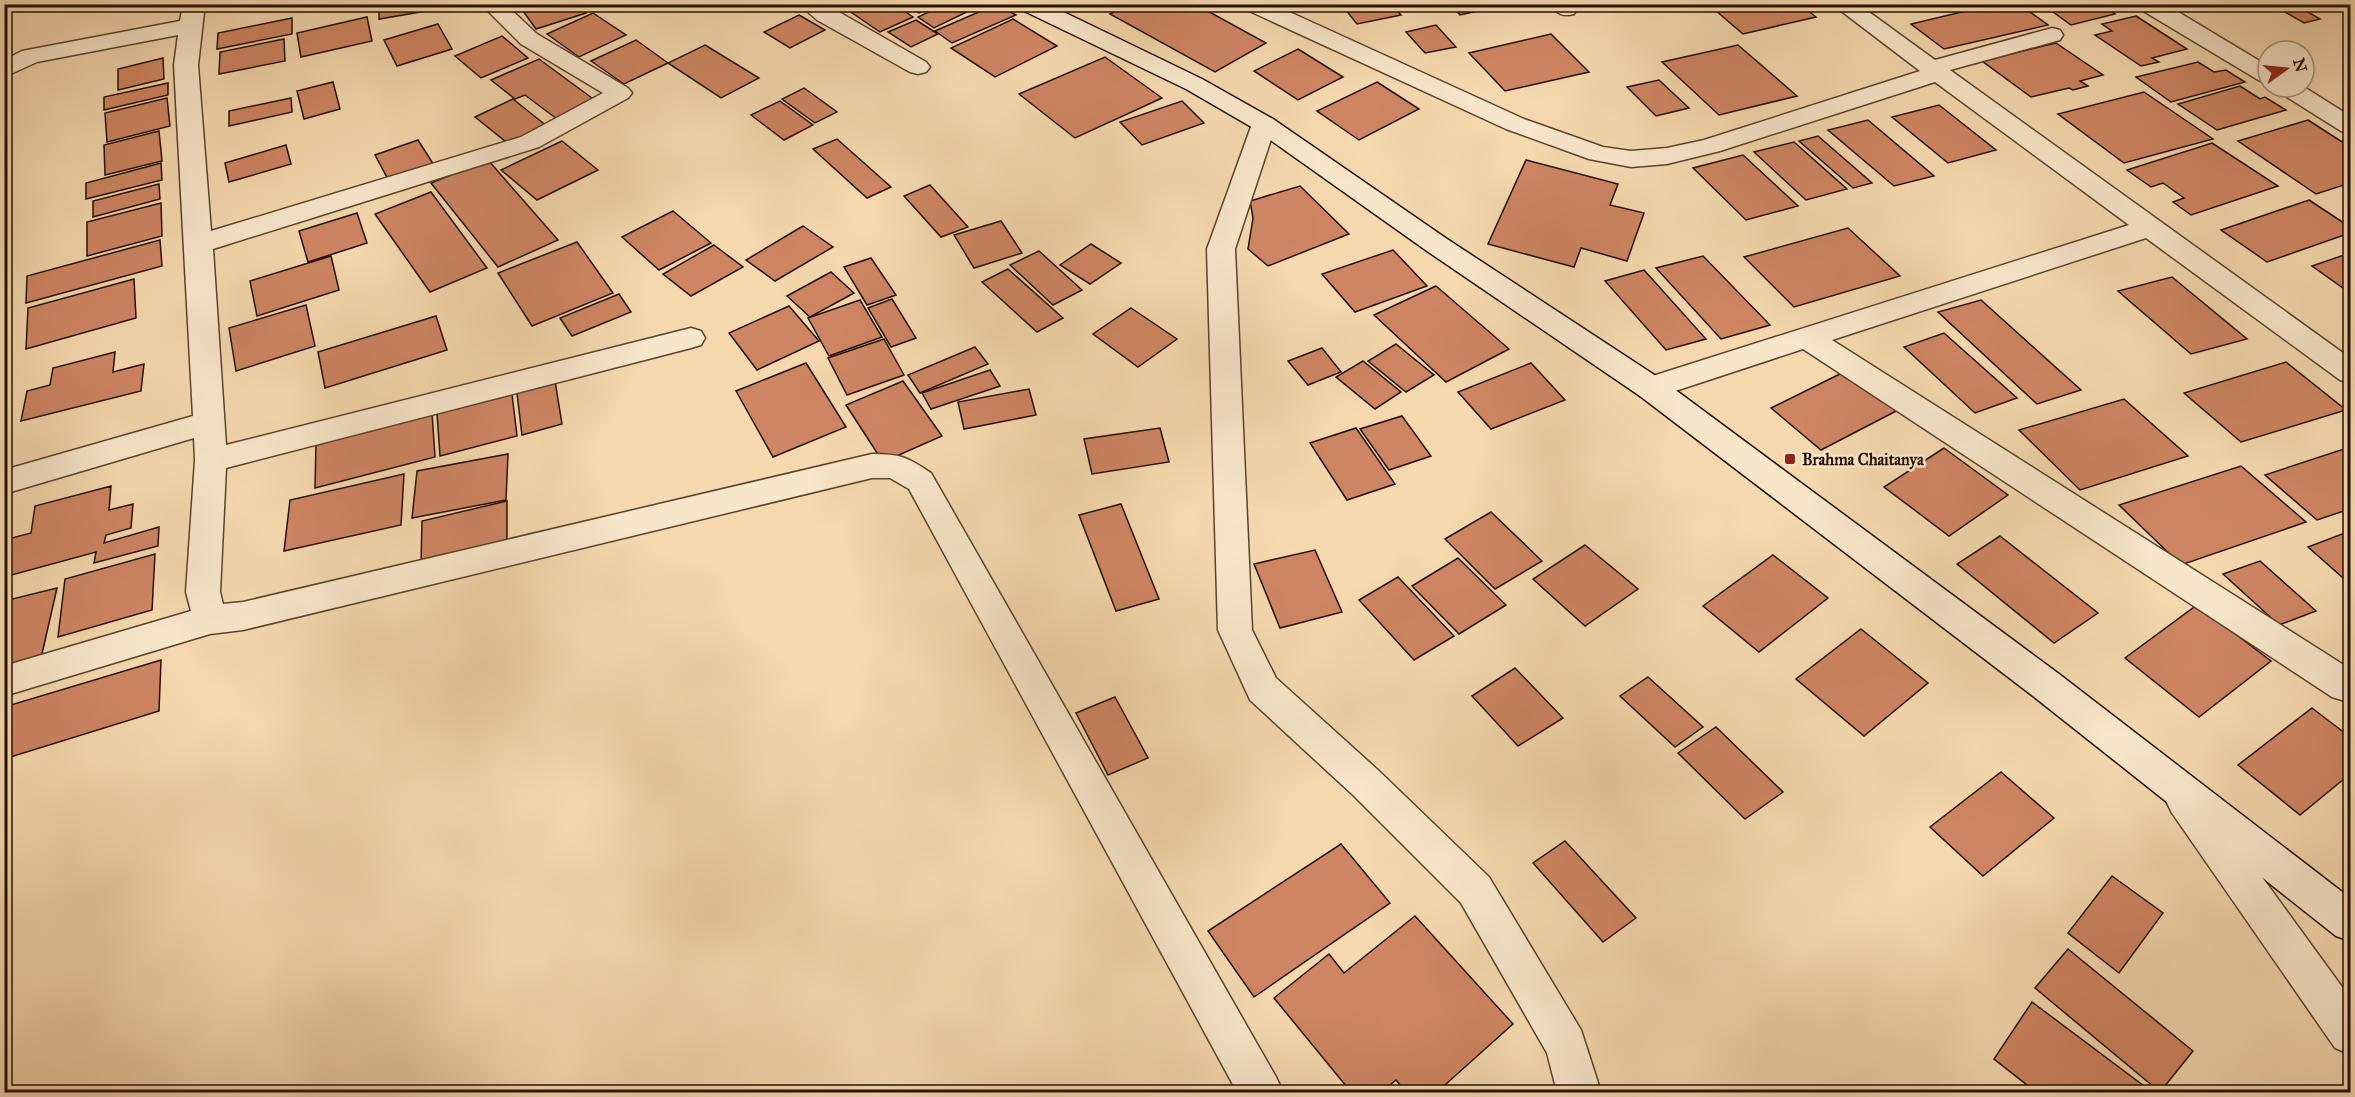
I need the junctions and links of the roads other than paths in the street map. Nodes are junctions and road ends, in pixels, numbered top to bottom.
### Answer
1 (492, 4) edge
2 (810, 4) edge
3 (1028, 4) edge
4 (1253, 4) edge
5 (1843, 4) edge
6 (2148, 4) edge
7 (192, 16) edge
8 (2052, 35) dead end
9 (918, 67) dead end
10 (4, 69) edge
11 (2256, 69) edge
12 (1936, 71) junction
13 (2306, 99) edge
14 (2350, 99) edge
15 (2321, 108) junction
16 (1264, 124) junction
17 (2350, 126) edge
18 (2151, 227) junction
19 (199, 244) junction
20 (691, 338) dead end
21 (1807, 338) junction
22 (2350, 372) edge
23 (1650, 388) junction
24 (209, 423) junction
25 (211, 460) junction
26 (4, 482) edge
27 (210, 620) junction
28 (4, 681) edge
29 (2350, 684) edge
30 (2174, 785) junction
31 (2350, 922) edge
32 (2350, 1033) edge
33 (1261, 1092) edge
34 (1579, 1092) edge

1 - 19 street
2 - 9 street
3 - 16 street
4 - 12 street
5 - 12 street
6 - 11 street
7 - 10 street
7 - 19 street
8 - 12 street
12 - 18 street
13 - 15 street
14 - 15 street
15 - 17 street
16 - 23 street
16 - 34 street
18 - 21 street
18 - 22 street
19 - 24 street
20 - 25 street
21 - 23 street
21 - 29 street
23 - 30 street
24 - 25 street
24 - 26 street
25 - 27 street
27 - 28 street
27 - 33 street
30 - 31 street
30 - 32 street

